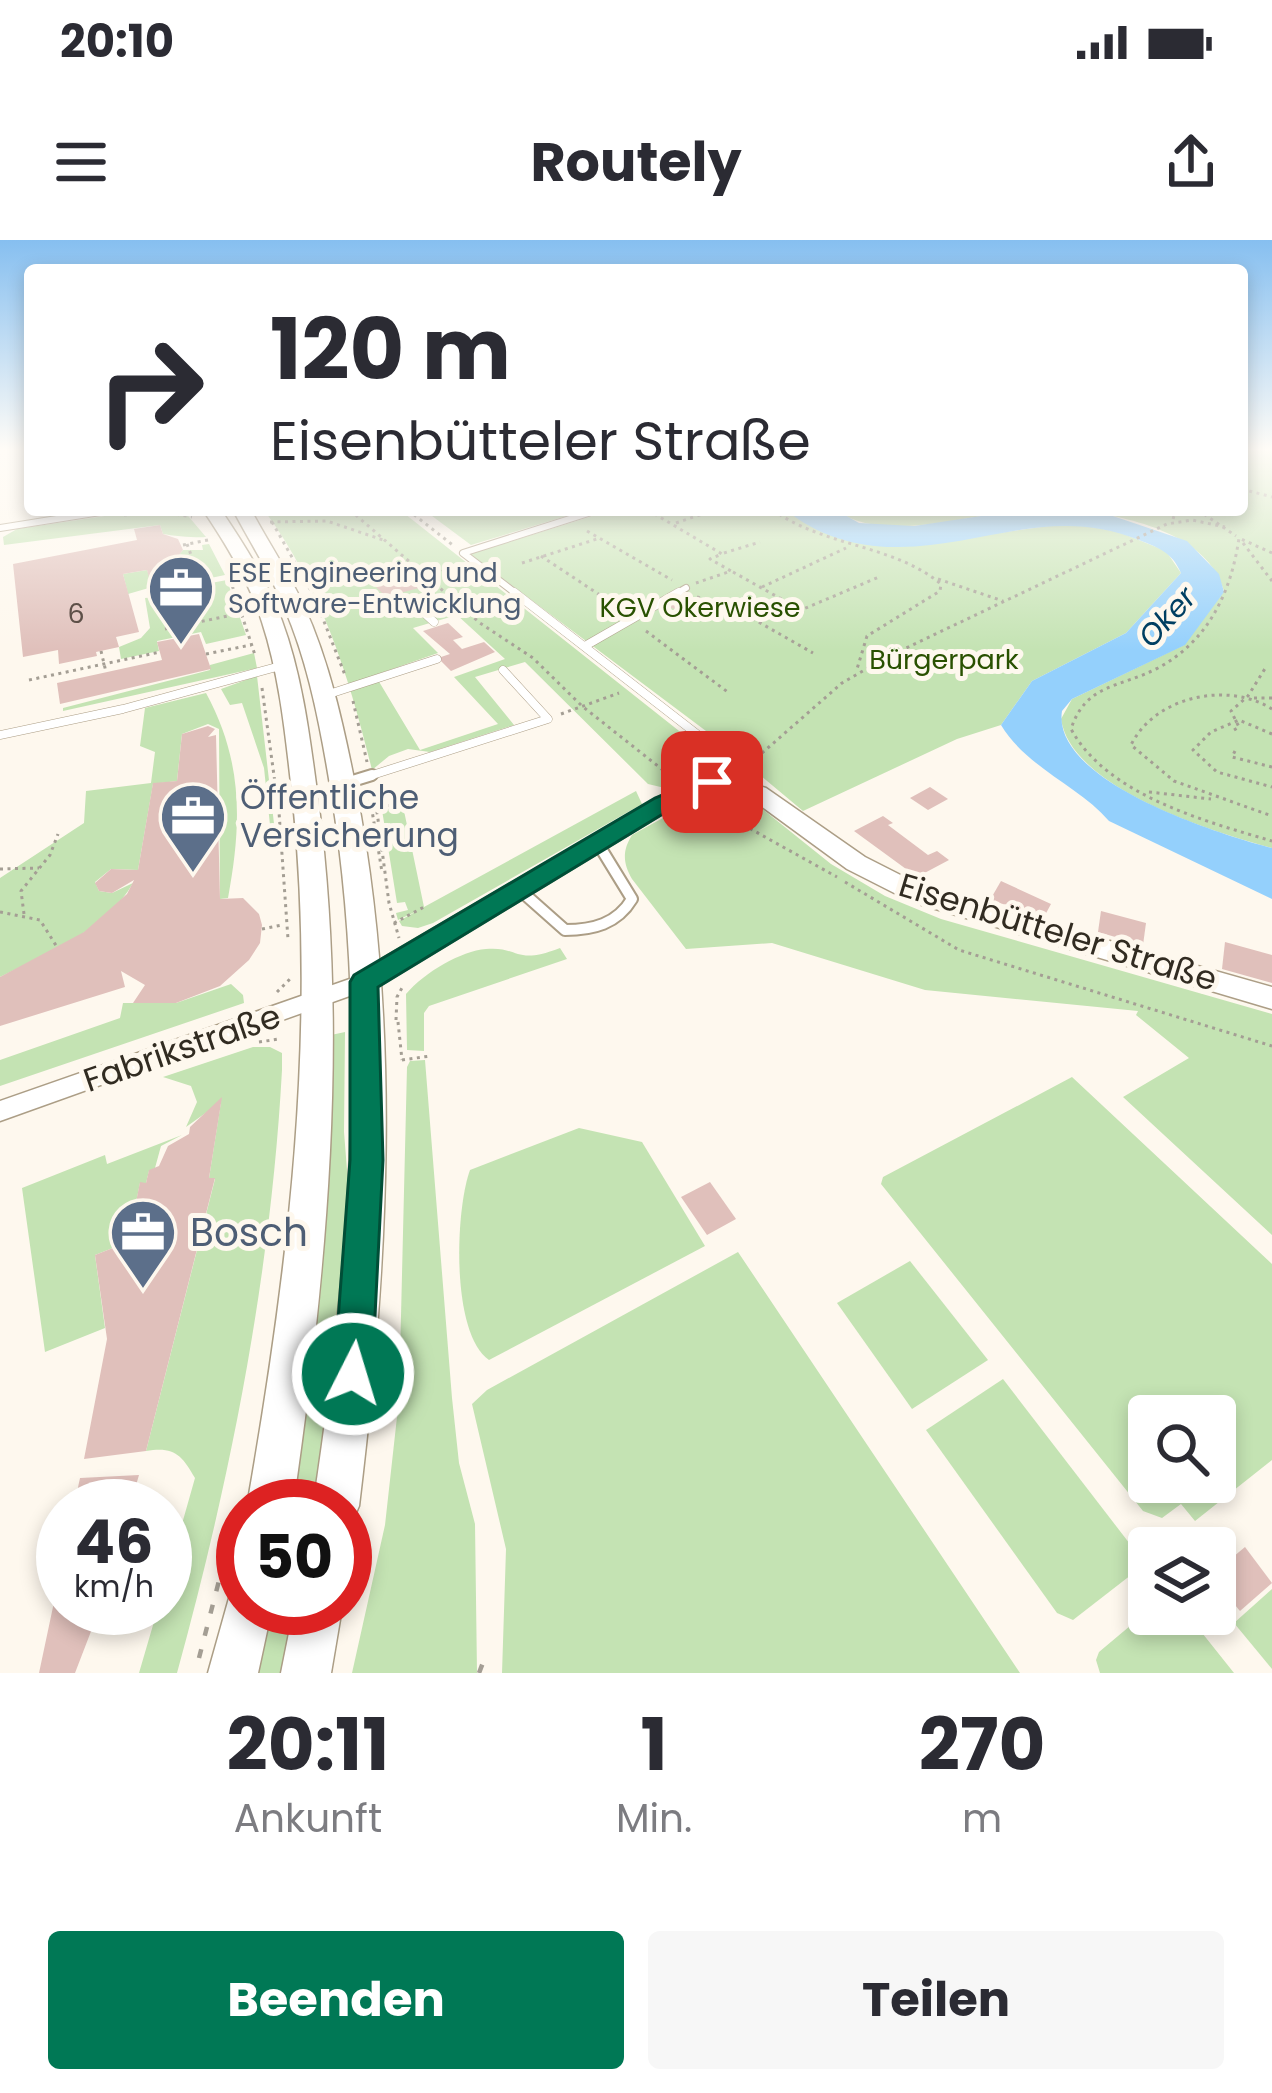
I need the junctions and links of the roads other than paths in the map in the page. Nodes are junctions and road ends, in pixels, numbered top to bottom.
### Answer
1 (73, 516) edge
2 (245, 516) edge
3 (579, 516) edge
4 (199, 519) edge
5 (0, 528) edge
6 (684, 589) road end
7 (411, 601) dead end
8 (434, 622) dead end
9 (585, 646) junction
10 (437, 659) dead end
11 (270, 669) junction
12 (502, 670) dead end
13 (326, 695) junction
14 (0, 735) edge
15 (734, 776) junction
16 (357, 780) junction
17 (597, 842) junction
18 (521, 891) junction
19 (364, 982) junction
20 (305, 989) junction
21 (1272, 998) edge
22 (0, 1111) edge
23 (261, 1479) edge
24 (339, 1479) edge
25 (242, 1635) edge
26 (313, 1635) edge
27 (233, 1673) edge
28 (306, 1673) edge

1 - 5 lane
2 - 13 main road
3 - 9 lane
4 - 11 main road
6 - 9 lane
7 - 8 lane
9 - 15 lane
10 - 13 lane
11 - 14 lane
11 - 20 main road
12 - 16 lane
13 - 16 main road
15 - 17 street
15 - 21 street, Eisenbütteler Straße
16 - 19 main road
17 - 18 street
17 - 18 lane
18 - 19 street
19 - 20 street, Fabrikstraße
19 - 24 main road
20 - 22 street, Fabrikstraße
20 - 23 main road
25 - 27 main road
26 - 28 main road

